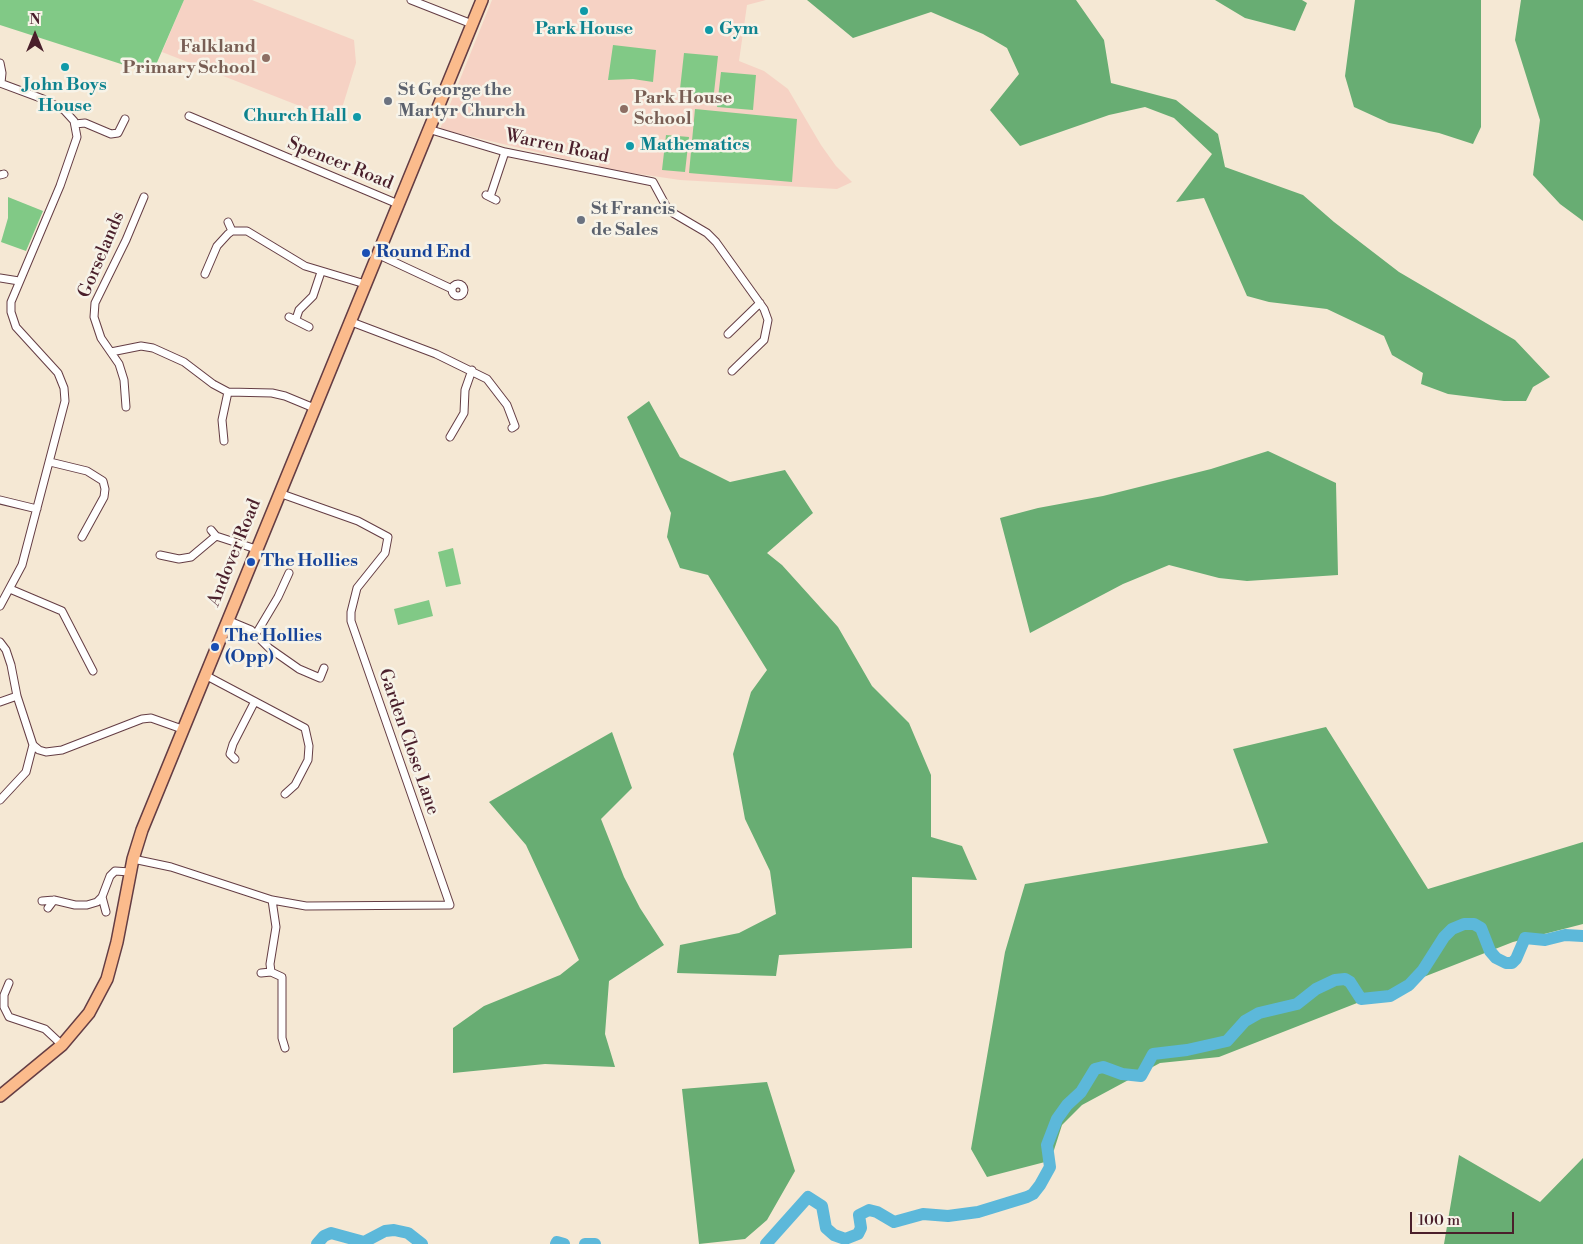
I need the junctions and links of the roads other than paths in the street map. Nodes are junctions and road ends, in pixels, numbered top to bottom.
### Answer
1 (411, 0) edge
2 (482, 0) edge
3 (472, 24) junction
4 (0, 64) edge
5 (0, 83) edge
6 (189, 116) dead end
7 (125, 119) dead end
8 (75, 124) junction
9 (428, 129) junction
10 (505, 152) junction
11 (144, 197) dead end
12 (491, 198) dead end
13 (398, 204) junction
14 (228, 222) dead end
15 (232, 231) junction
16 (377, 254) junction
17 (322, 272) junction
18 (205, 274) dead end
19 (0, 278) edge
20 (19, 281) junction
21 (365, 284) junction
22 (452, 289) dead end
23 (760, 303) junction
24 (350, 321) junction
25 (309, 327) dead end
26 (728, 334) dead end
27 (111, 352) junction
28 (472, 370) junction
29 (732, 372) dead end
30 (228, 392) junction
31 (126, 407) dead end
32 (314, 408) junction
33 (512, 428) dead end
34 (450, 437) dead end
35 (224, 441) dead end
36 (50, 462) junction
37 (279, 493) junction
38 (0, 500) edge
39 (37, 509) junction
40 (78, 526) dead end
41 (256, 549) junction
42 (160, 555) dead end
43 (289, 572) dead end
44 (10, 589) junction
45 (0, 606) edge
46 (227, 620) junction
47 (256, 634) junction
48 (0, 642) edge
49 (324, 668) dead end
50 (93, 671) dead end
51 (204, 675) junction
52 (17, 696) junction
53 (0, 702) edge
54 (254, 703) junction
55 (182, 729) junction
56 (32, 745) junction
57 (236, 758) dead end
58 (285, 794) dead end
59 (0, 800) edge
60 (133, 859) junction
61 (130, 872) junction
62 (102, 897) junction
63 (54, 900) junction
64 (272, 900) junction
65 (42, 901) dead end
66 (48, 908) dead end
67 (106, 912) dead end
68 (271, 972) junction
69 (261, 973) dead end
70 (9, 983) dead end
71 (14, 1020) junction
72 (7, 1024) dead end
73 (62, 1045) junction
74 (285, 1048) dead end
75 (0, 1096) edge

1 - 3 street
2 - 3 main road, Andover Road
3 - 9 main road, Andover Road
4 - 5 street
5 - 8 street
6 - 13 street, Spencer Road
7 - 8 street
8 - 20 street
9 - 10 street, Warren Road
9 - 13 main road, Andover Road
10 - 12 street
10 - 23 street, Warren Road
11 - 27 street, Gorselands
13 - 16 main road, Andover Road
14 - 15 street
15 - 17 street
15 - 18 street
16 - 21 main road, Andover Road
16 - 22 street
17 - 21 street
17 - 25 street
19 - 20 street
20 - 36 street
21 - 24 main road, Andover Road
23 - 26 street
23 - 29 street
24 - 28 street
24 - 32 main road, Andover Road
27 - 30 street
27 - 31 street, Gorselands
28 - 33 street
28 - 34 street
30 - 32 street
30 - 35 street
32 - 37 main road, Andover Road
36 - 39 street
36 - 40 street
37 - 41 main road, Andover Road
37 - 64 street, Garden Close Lane
38 - 39 street
39 - 44 street
41 - 42 street
41 - 46 main road, Andover Road
43 - 47 street
44 - 45 street
44 - 50 street
46 - 47 street
46 - 51 main road, Andover Road
47 - 49 street
48 - 52 street
51 - 54 street
51 - 55 main road, Andover Road
52 - 53 street
52 - 56 street
54 - 57 street
54 - 58 street
55 - 56 street
55 - 60 main road, Andover Road
56 - 59 street
60 - 61 main road, Andover Road
60 - 64 street, Garden Close Lane
61 - 62 street
61 - 73 main road, Andover Road
62 - 63 street
62 - 67 street
63 - 65 street
63 - 66 street
64 - 68 street
68 - 69 street
68 - 74 street
70 - 71 street
71 - 72 street
71 - 73 street
73 - 75 main road, Andover Road

